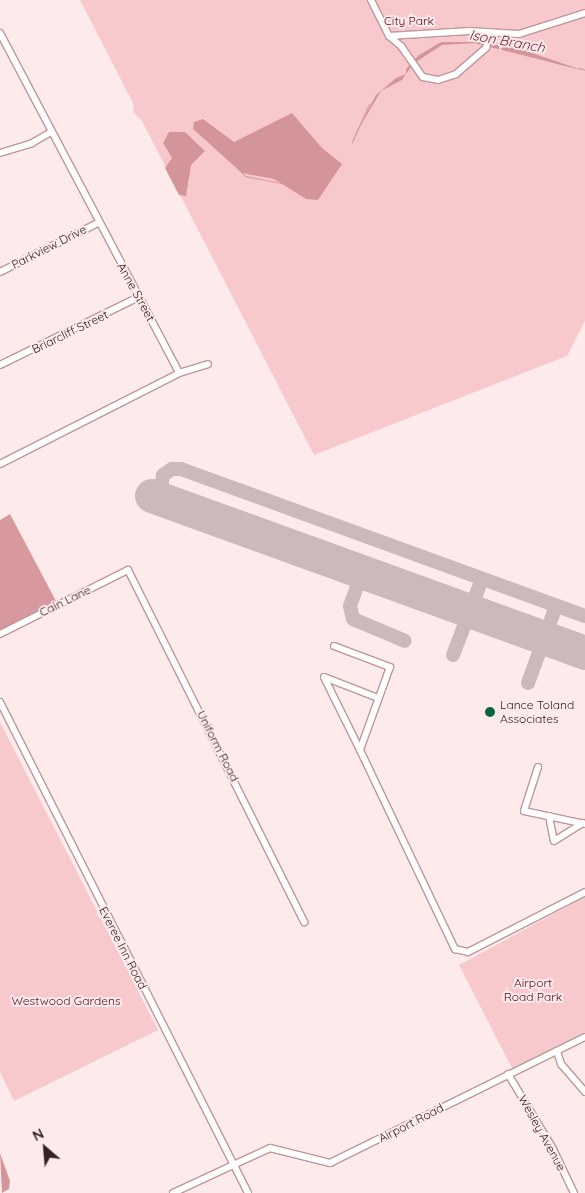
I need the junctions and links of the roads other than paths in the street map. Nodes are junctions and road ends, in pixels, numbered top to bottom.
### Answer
1 (371, 0) edge
2 (585, 13) edge
3 (0, 34) edge
4 (389, 36) junction
5 (489, 37) junction
6 (51, 132) junction
7 (0, 154) edge
8 (98, 223) junction
9 (0, 272) edge
10 (139, 297) junction
11 (208, 364) dead end
12 (0, 365) edge
13 (179, 373) junction
14 (0, 464) edge
15 (129, 572) joint
16 (0, 634) edge
17 (334, 646) dead end
18 (378, 698) junction
19 (0, 702) edge
20 (360, 750) junction
21 (538, 767) dead end
22 (548, 816) junction
23 (584, 824) edge
24 (585, 892) edge
25 (304, 922) dead end
26 (585, 1037) edge
27 (557, 1051) junction
28 (508, 1074) junction
29 (585, 1092) edge
30 (233, 1165) junction
31 (173, 1193) edge
32 (248, 1193) edge
33 (574, 1193) edge

1 - 4 street
2 - 5 street
3 - 6 street, Anne Street
4 - 5 street
4 - 5 street
6 - 7 street
6 - 8 street, Anne Street
8 - 9 street, Parkview Drive
8 - 10 street, Anne Street
10 - 12 street, Briarcliff Street
10 - 13 street, Anne Street
11 - 13 street
13 - 14 street
15 - 16 street, Cain Lane
15 - 25 street, Uniform Road
17 - 18 street
18 - 20 street
18 - 20 street
19 - 30 street, Everee Inn Road
20 - 24 street
21 - 22 street
22 - 23 street
22 - 23 street
26 - 27 street, Airport Road
27 - 28 street, Airport Road
27 - 29 street
28 - 30 street, Airport Road
28 - 33 street, Wesley Avenue
30 - 31 street, Airport Road
30 - 32 street, Everee Inn Road

